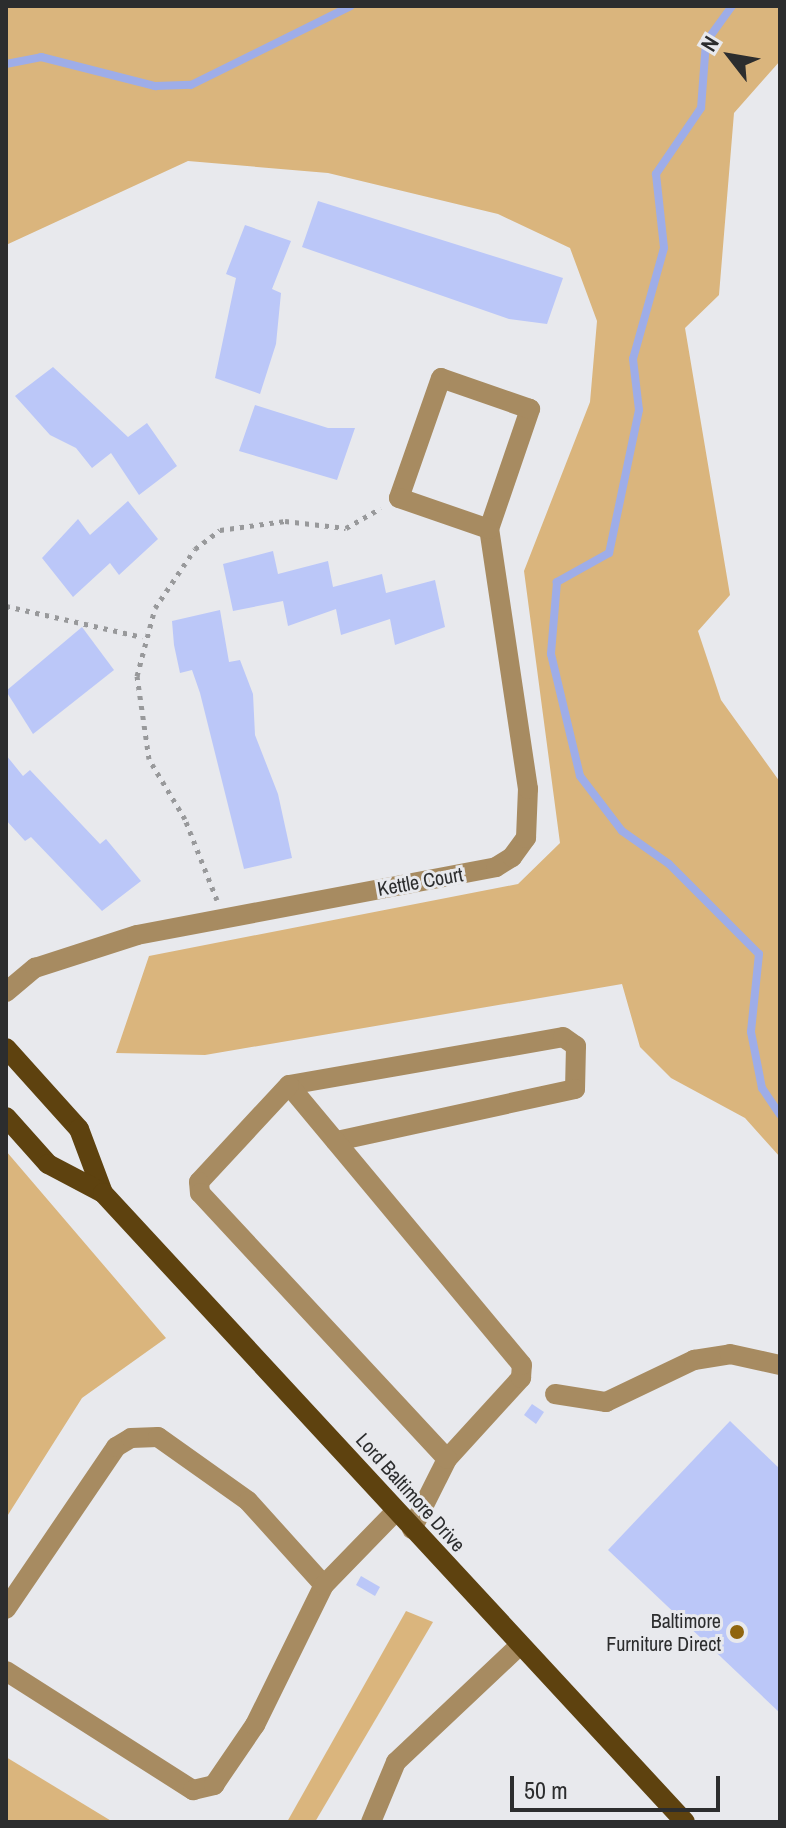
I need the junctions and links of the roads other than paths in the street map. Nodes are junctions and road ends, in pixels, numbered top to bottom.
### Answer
1 (489, 529) junction
2 (6, 992) edge
3 (6, 1048) edge
4 (289, 1085) junction
5 (6, 1117) edge
6 (336, 1141) junction
7 (103, 1193) junction
8 (780, 1365) edge
9 (555, 1394) dead end
10 (447, 1459) junction
11 (396, 1511) junction
12 (412, 1529) junction
13 (324, 1585) junction
14 (6, 1609) edge
15 (519, 1646) junction
16 (6, 1671) edge
17 (371, 1822) edge
18 (685, 1822) edge

1 - 1 street, Kettle Court
1 - 2 street, Kettle Court
3 - 7 main road, Lord Baltimore Drive
4 - 6 street
4 - 6 street
4 - 10 street
5 - 7 main road, Lord Baltimore Drive
6 - 10 street
7 - 11 main road, Lord Baltimore Drive
8 - 9 street
10 - 12 street
11 - 12 main road, Lord Baltimore Drive
11 - 13 street
12 - 15 main road, Lord Baltimore Drive
13 - 14 street
13 - 16 street
15 - 17 street
15 - 18 main road, Lord Baltimore Drive

